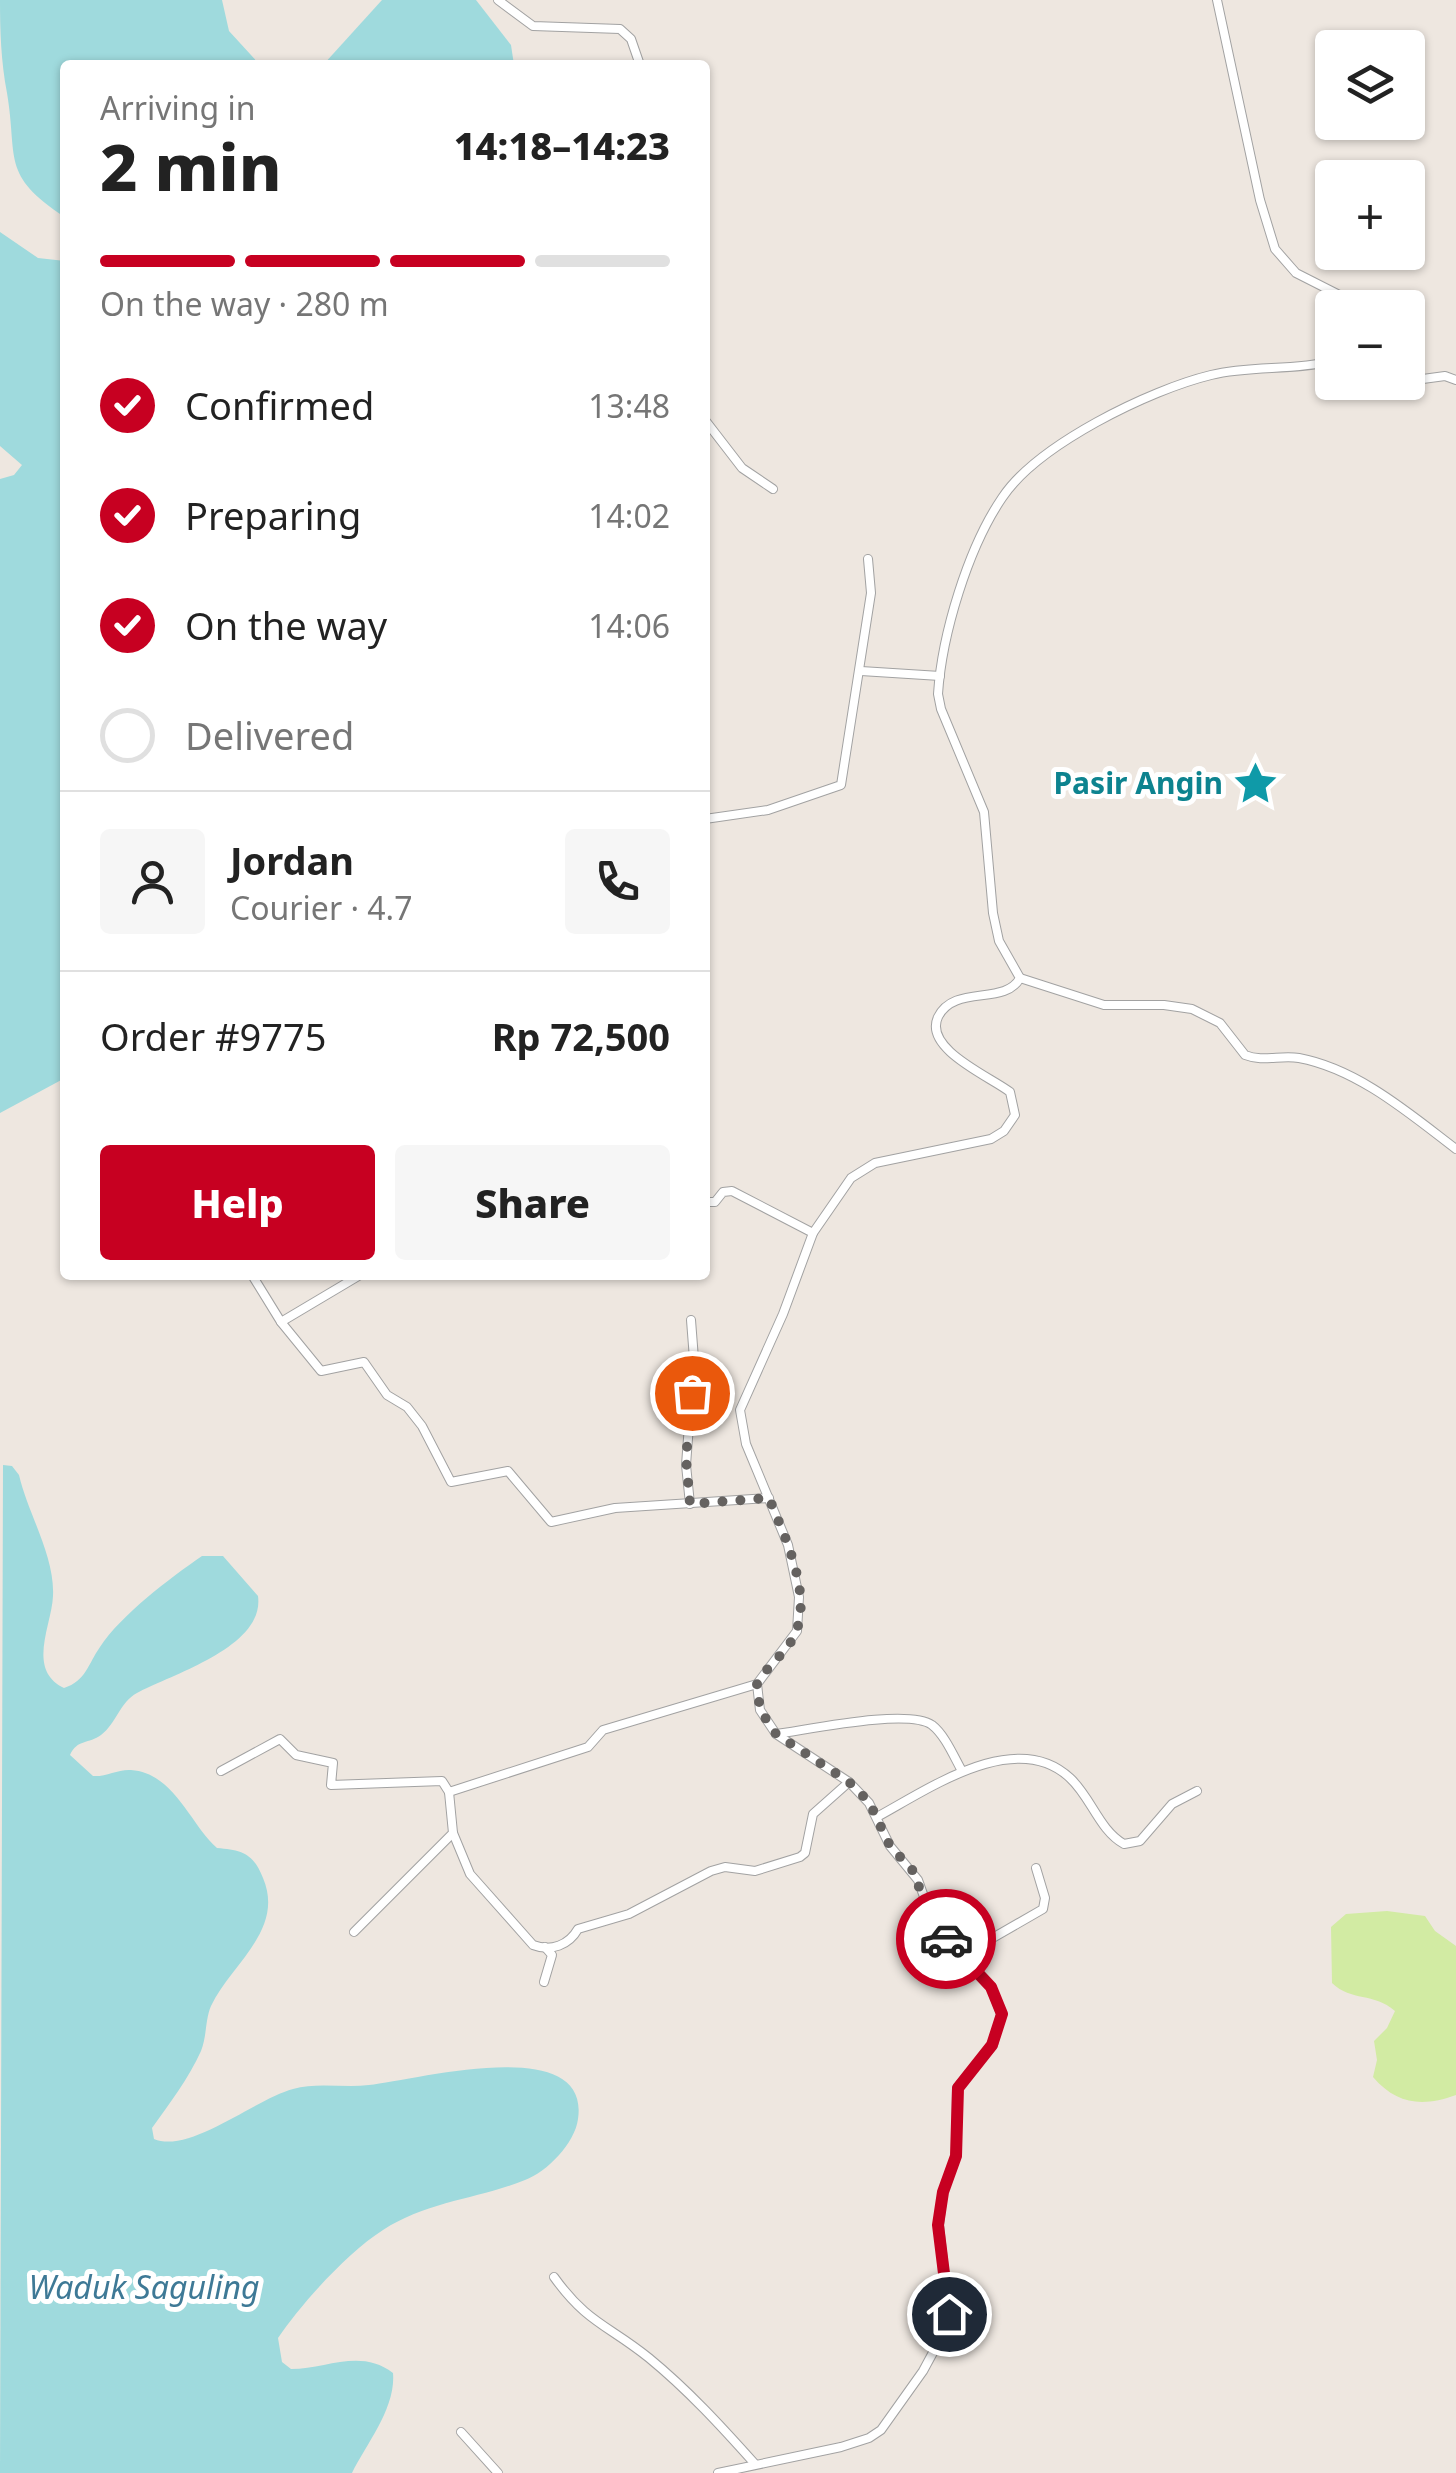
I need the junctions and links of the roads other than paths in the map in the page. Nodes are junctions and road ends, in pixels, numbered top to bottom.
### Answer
1 (498, 0) edge
2 (1217, 0) edge
3 (638, 60) edge
4 (1330, 290) edge
5 (1315, 363) edge
6 (1425, 379) edge
7 (1456, 380) edge
8 (710, 426) edge
9 (774, 489) dead end
10 (868, 559) dead end
11 (861, 671) junction
12 (940, 676) junction
13 (710, 819) edge
14 (1020, 978) junction
15 (1456, 1149) edge
16 (710, 1202) edge
17 (813, 1233) junction
18 (255, 1280) edge
19 (352, 1280) edge
20 (691, 1320) dead end
21 (281, 1322) junction
22 (769, 1498) junction
23 (690, 1504) junction
24 (757, 1684) junction
25 (776, 1734) junction
26 (221, 1771) dead end
27 (962, 1771) junction
28 (849, 1782) junction
29 (1197, 1791) dead end
30 (449, 1792) junction
31 (876, 1817) junction
32 (453, 1833) junction
33 (1036, 1868) dead end
34 (354, 1932) dead end
35 (545, 1947) junction
36 (962, 1955) junction
37 (544, 1982) dead end
38 (554, 2277) dead end
39 (461, 2432) dead end
40 (755, 2464) junction
41 (498, 2473) edge
42 (718, 2473) edge

1 - 3 street
2 - 4 street
5 - 12 street
6 - 7 street
8 - 9 street
10 - 11 street
11 - 12 street
11 - 13 street
12 - 14 street
14 - 15 street
14 - 17 street
16 - 17 street
17 - 22 street
18 - 21 street
19 - 21 street
20 - 23 street
21 - 23 street
22 - 23 street
22 - 24 street
24 - 25 street
24 - 30 street
25 - 27 street
25 - 28 street
26 - 30 street
27 - 29 street
27 - 31 street
28 - 31 street
28 - 35 street
30 - 32 street
31 - 36 street
32 - 34 street
32 - 35 street
33 - 36 street
35 - 37 street
36 - 40 street
38 - 40 street
39 - 41 street
40 - 42 street

